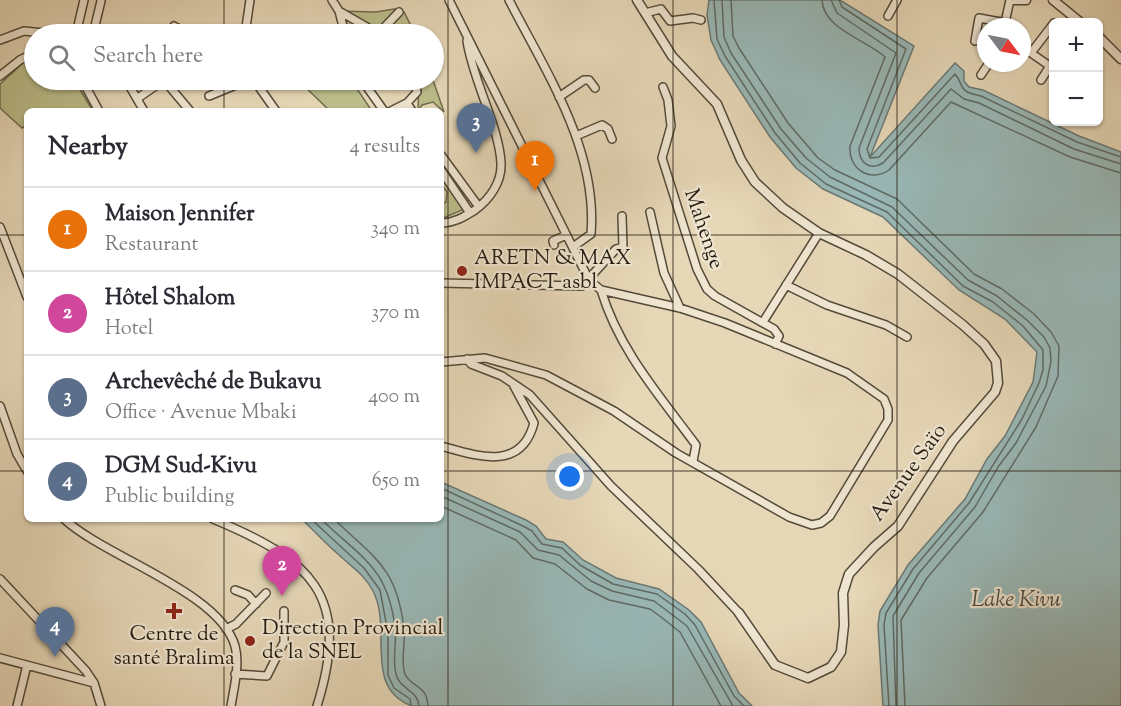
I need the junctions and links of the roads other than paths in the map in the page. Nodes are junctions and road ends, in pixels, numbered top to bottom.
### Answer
1 (84, 0) edge
2 (250, 0) edge
3 (332, 0) edge
4 (449, 0) edge
5 (509, 0) edge
6 (638, 0) edge
7 (897, 0) edge
8 (1011, 0) edge
9 (1026, 0) edge
10 (1053, 0) edge
11 (101, 1) edge
12 (1063, 10) junction
13 (339, 11) junction
14 (399, 12) dead end
15 (645, 13) junction
16 (888, 16) dead end
17 (1007, 18) edge
18 (1057, 18) edge
19 (1074, 18) edge
20 (701, 20) dead end
21 (78, 24) edge
22 (95, 24) edge
23 (246, 24) edge
24 (342, 24) edge
25 (361, 24) edge
26 (388, 24) edge
27 (977, 26) edge
28 (1049, 30) edge
29 (24, 32) edge
30 (466, 38) junction
31 (0, 40) edge
32 (975, 41) dead end
33 (1103, 42) edge
34 (24, 58) edge
35 (1121, 59) edge
36 (1049, 66) edge
37 (1049, 71) edge
38 (983, 72) edge
39 (981, 75) dead end
40 (0, 76) edge
41 (1041, 80) dead end
42 (663, 87) dead end
43 (595, 88) dead end
44 (87, 90) edge
45 (133, 90) edge
46 (150, 90) edge
47 (172, 90) edge
48 (224, 90) edge
49 (261, 90) edge
50 (369, 90) edge
51 (416, 90) edge
52 (209, 96) dead end
53 (559, 97) junction
54 (138, 98) junction
55 (407, 103) junction
56 (97, 108) edge
57 (143, 108) edge
58 (187, 108) edge
59 (274, 108) edge
60 (382, 108) edge
61 (399, 108) edge
62 (410, 108) edge
63 (576, 136) junction
64 (612, 139) dead end
65 (444, 159) edge
66 (444, 174) edge
67 (459, 181) junction
68 (452, 186) junction
69 (479, 207) junction
70 (650, 212) dead end
71 (470, 213) junction
72 (622, 216) dead end
73 (444, 223) edge
74 (0, 227) edge
75 (819, 234) junction
76 (566, 235) junction
77 (554, 245) dead end
78 (573, 248) junction
79 (590, 280) junction
80 (444, 283) edge
81 (786, 285) junction
82 (24, 289) edge
83 (601, 290) junction
84 (680, 308) junction
85 (764, 322) junction
86 (907, 337) dead end
87 (775, 344) junction
88 (467, 359) junction
89 (444, 362) edge
90 (513, 384) junction
91 (0, 406) edge
92 (444, 447) edge
93 (693, 461) junction
94 (24, 466) edge
95 (68, 522) edge
96 (220, 522) edge
97 (0, 579) edge
98 (235, 590) dead end
99 (266, 593) dead end
100 (256, 604) junction
101 (284, 611) dead end
102 (739, 613) joint
103 (226, 629) junction
104 (0, 658) edge
105 (27, 665) junction
106 (235, 674) junction
107 (94, 683) junction
108 (17, 706) edge
109 (101, 706) edge
110 (231, 706) edge
111 (317, 706) edge

1 - 21 street
2 - 23 street
3 - 13 street
4 - 30 street
5 - 53 street
6 - 15 street, Avenue Saïo
7 - 16 street
8 - 9 street
8 - 17 street
10 - 12 street
11 - 22 street
12 - 18 street
12 - 19 street
13 - 24 street
13 - 25 street
14 - 26 street
15 - 20 street
15 - 75 street, Avenue Saïo
27 - 32 street
28 - 36 street
29 - 31 street
30 - 69 street
30 - 76 street
33 - 35 street
34 - 40 street
37 - 41 street
38 - 39 street
42 - 85 street, Mahenge
43 - 53 street
44 - 56 street
45 - 54 street
46 - 54 street
47 - 58 street
48 - 52 street
49 - 59 street
50 - 60 street
51 - 55 street
53 - 63 street
54 - 57 street
55 - 61 street
55 - 62 street
63 - 64 street
63 - 78 street
65 - 67 street
66 - 68 street
67 - 68 street
67 - 69 street
68 - 71 street
69 - 71 street
70 - 84 street
71 - 73 street
72 - 79 street
74 - 82 street
75 - 81 street
75 - 102 street, Avenue Saïo
76 - 77 street
76 - 78 street
78 - 79 street
79 - 80 street
79 - 83 street
81 - 85 street
81 - 86 street
83 - 84 street
83 - 93 street
84 - 87 street
85 - 87 street
87 - 93 street
88 - 89 street
88 - 90 street, Avenue Saïo
88 - 93 street
90 - 92 street
90 - 102 street, Avenue Saïo
91 - 94 street
95 - 103 street
96 - 111 street
97 - 107 street
98 - 100 street
99 - 100 street
100 - 103 street
101 - 106 street
103 - 106 street
104 - 105 street
105 - 107 street
105 - 108 street
106 - 110 street
107 - 109 street

